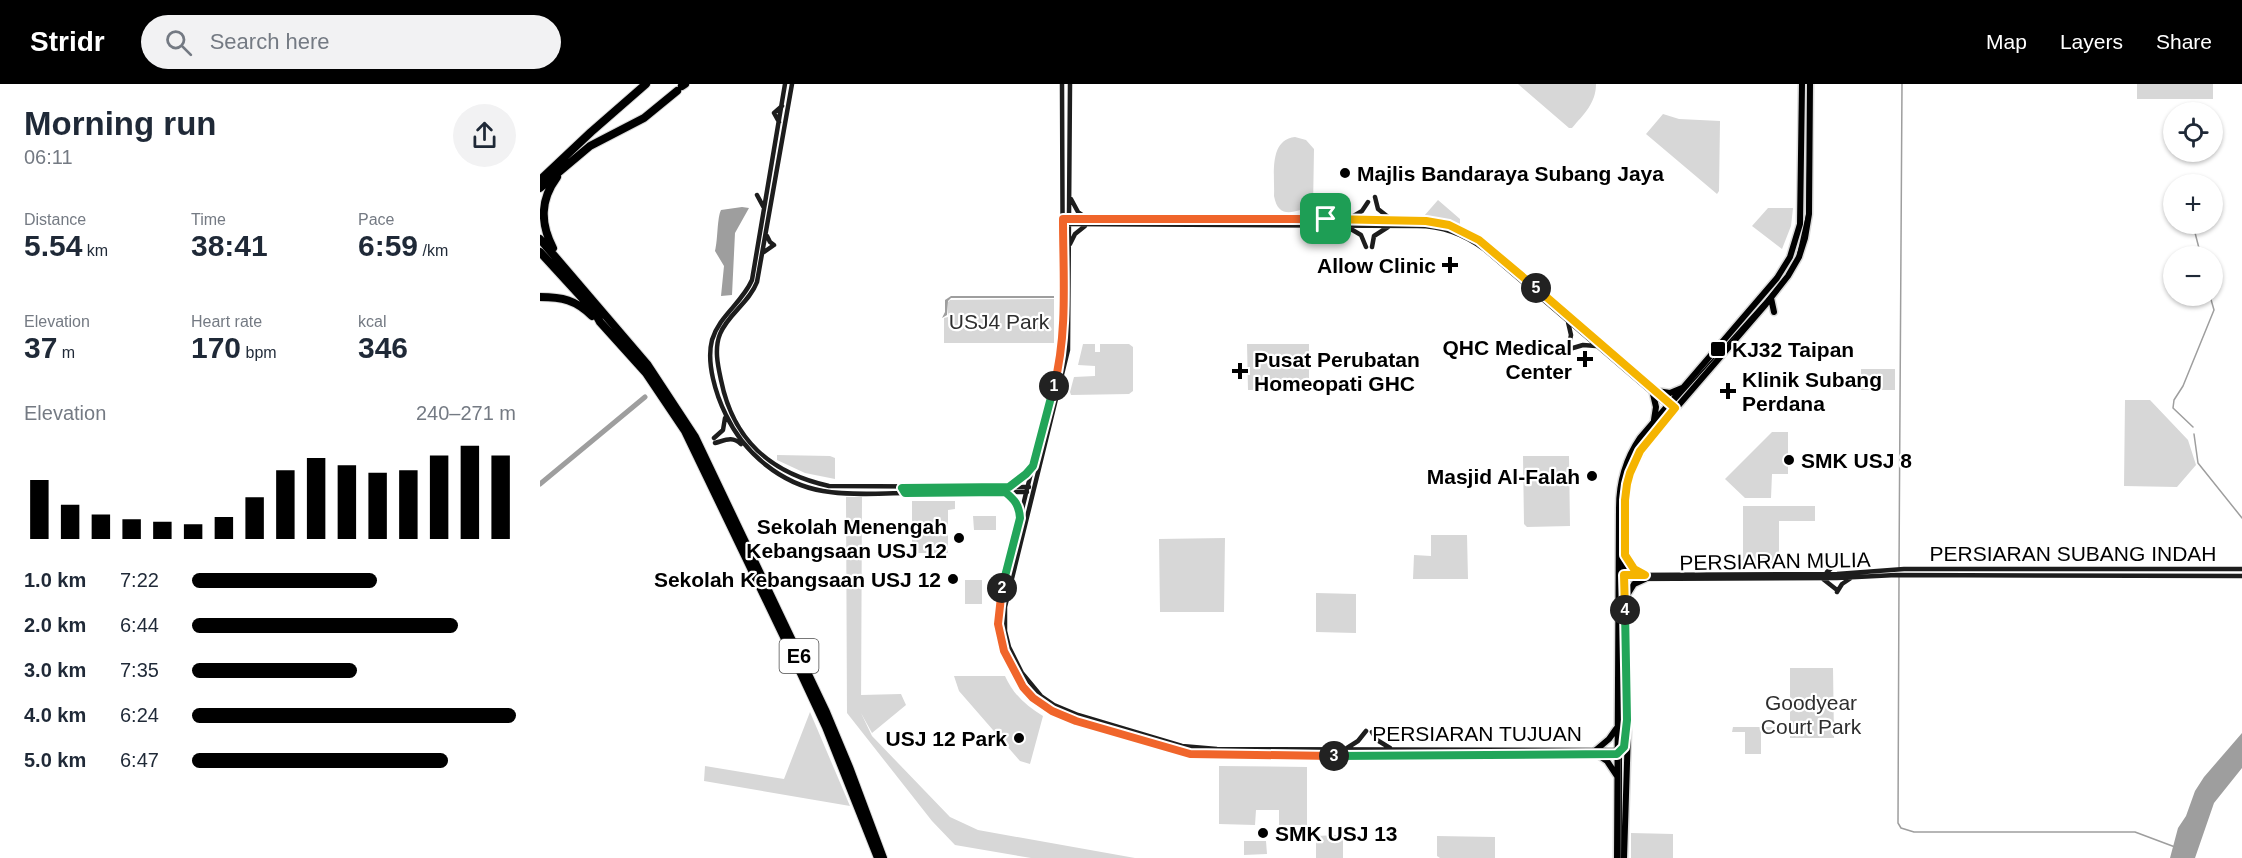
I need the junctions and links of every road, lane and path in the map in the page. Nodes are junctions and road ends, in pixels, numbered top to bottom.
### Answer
1 (646, 84) edge
2 (785, 84) edge
3 (792, 84) edge
4 (1062, 84) edge
5 (1070, 84) edge
6 (1802, 84) edge
7 (1810, 84) edge
8 (681, 87) edge
9 (567, 159) junction
10 (540, 173) edge
11 (540, 180) edge
12 (540, 188) edge
13 (1069, 190) junction
14 (767, 191) junction
15 (1375, 197) dead end
16 (1368, 202) dead end
17 (764, 208) junction
18 (1341, 219) junction
19 (1394, 220) junction
20 (1066, 222) junction
21 (1089, 222) junction
22 (1343, 226) junction
23 (1390, 226) junction
24 (766, 233) junction
25 (540, 239) edge
26 (1069, 247) junction
27 (540, 252) edge
28 (763, 254) junction
29 (562, 263) junction
30 (540, 297) edge
31 (1771, 298) junction
32 (1761, 309) junction
33 (1567, 321) junction
34 (600, 322) junction
35 (1598, 347) junction
36 (713, 378) junction
37 (1684, 387) junction
38 (1655, 393) junction
39 (1672, 407) junction
40 (1653, 424) junction
41 (692, 438) junction
42 (703, 460) junction
43 (766, 465) junction
44 (1033, 466) junction
45 (1007, 489) junction
46 (1027, 489) junction
47 (1034, 489) junction
48 (903, 490) junction
49 (1020, 518) junction
50 (1618, 535) junction
51 (1625, 555) junction
52 (2242, 570) edge
53 (1904, 572) junction
54 (1851, 575) junction
55 (1822, 576) junction
56 (2242, 576) edge
57 (1622, 577) junction
58 (1645, 577) junction
59 (1625, 600) junction
60 (1618, 624) junction
61 (1013, 656) junction
62 (1007, 658) junction
63 (1627, 720) junction
64 (1617, 726) junction
65 (1304, 749) junction
66 (1344, 750) junction
67 (1394, 750) junction
68 (1597, 752) junction
69 (1618, 752) junction
70 (1308, 756) junction
71 (1617, 777) junction
72 (1627, 779) junction
73 (878, 858) edge
74 (884, 858) edge
75 (1617, 858) edge
76 (1624, 858) edge

1 - 9 highway
2 - 14 main road
3 - 24 main road
4 - 20 main road, PERSIARAN TUJUAN
5 - 13 main road, PERSIARAN TUJUAN
6 - 37 main road
7 - 31 main road
8 - 9 highway
9 - 10 highway
9 - 11 highway
9 - 12 highway
9 - 29 highway
13 - 20 main road, PERSIARAN TUJUAN
13 - 21 main road
14 - 17 main road
14 - 17 main road
15 - 19 main road
16 - 18 main road
17 - 36 main road
18 - 19 main road
18 - 21 main road
19 - 38 main road
20 - 21 main road
20 - 26 main road, PERSIARAN TUJUAN
20 - 44 main road, PERSIARAN TUJUAN
21 - 22 main road
21 - 26 main road
22 - 23 main road
22 - 23 main road
23 - 33 main road
24 - 28 main road
24 - 28 main road
25 - 29 highway, E6
26 - 47 main road, PERSIARAN TUJUAN
27 - 34 highway, E6
28 - 48 main road
29 - 41 highway, E6
30 - 34 highway
31 - 32 main road
31 - 32 main road
32 - 39 main road
33 - 35 main road
33 - 35 main road
34 - 41 highway, E6
35 - 38 main road
36 - 43 main road
36 - 43 main road
37 - 38 main road
37 - 39 main road
38 - 39 main road
38 - 40 main road
39 - 40 main road
39 - 51 main road
40 - 50 main road
41 - 42 highway, E6
42 - 73 highway, E6
42 - 74 highway, E6
43 - 48 main road
44 - 45 main road
44 - 46 main road, PERSIARAN TUJUAN
45 - 46 main road
45 - 48 main road
45 - 49 main road
46 - 47 main road
46 - 49 main road, PERSIARAN TUJUAN
47 - 61 main road, PERSIARAN TUJUAN
49 - 62 main road, PERSIARAN TUJUAN
50 - 57 main road
50 - 60 main road
51 - 57 main road
51 - 58 main road
52 - 53 main road, PERSIARAN SUBANG INDAH
53 - 54 main road
53 - 56 main road, PERSIARAN SUBANG INDAH
54 - 55 main road
54 - 55 main road
54 - 55 main road
55 - 58 main road, PERSIARAN MULIA
55 - 58 main road, PERSIARAN MULIA
57 - 58 main road, PERSIARAN MULIA
57 - 59 main road
57 - 60 main road
58 - 59 main road
59 - 63 main road
60 - 64 main road
61 - 62 main road
61 - 65 main road, PERSIARAN TUJUAN
62 - 70 main road, PERSIARAN TUJUAN
63 - 69 main road
63 - 72 main road
64 - 68 main road
64 - 69 main road
65 - 66 main road, PERSIARAN TUJUAN
65 - 70 main road
66 - 67 main road, PERSIARAN TUJUAN
66 - 67 main road
67 - 68 main road, PERSIARAN TUJUAN
68 - 69 main road, PERSIARAN TUJUAN
68 - 70 main road, PERSIARAN TUJUAN
68 - 71 main road
69 - 71 main road
69 - 72 main road
71 - 75 main road
72 - 76 main road

